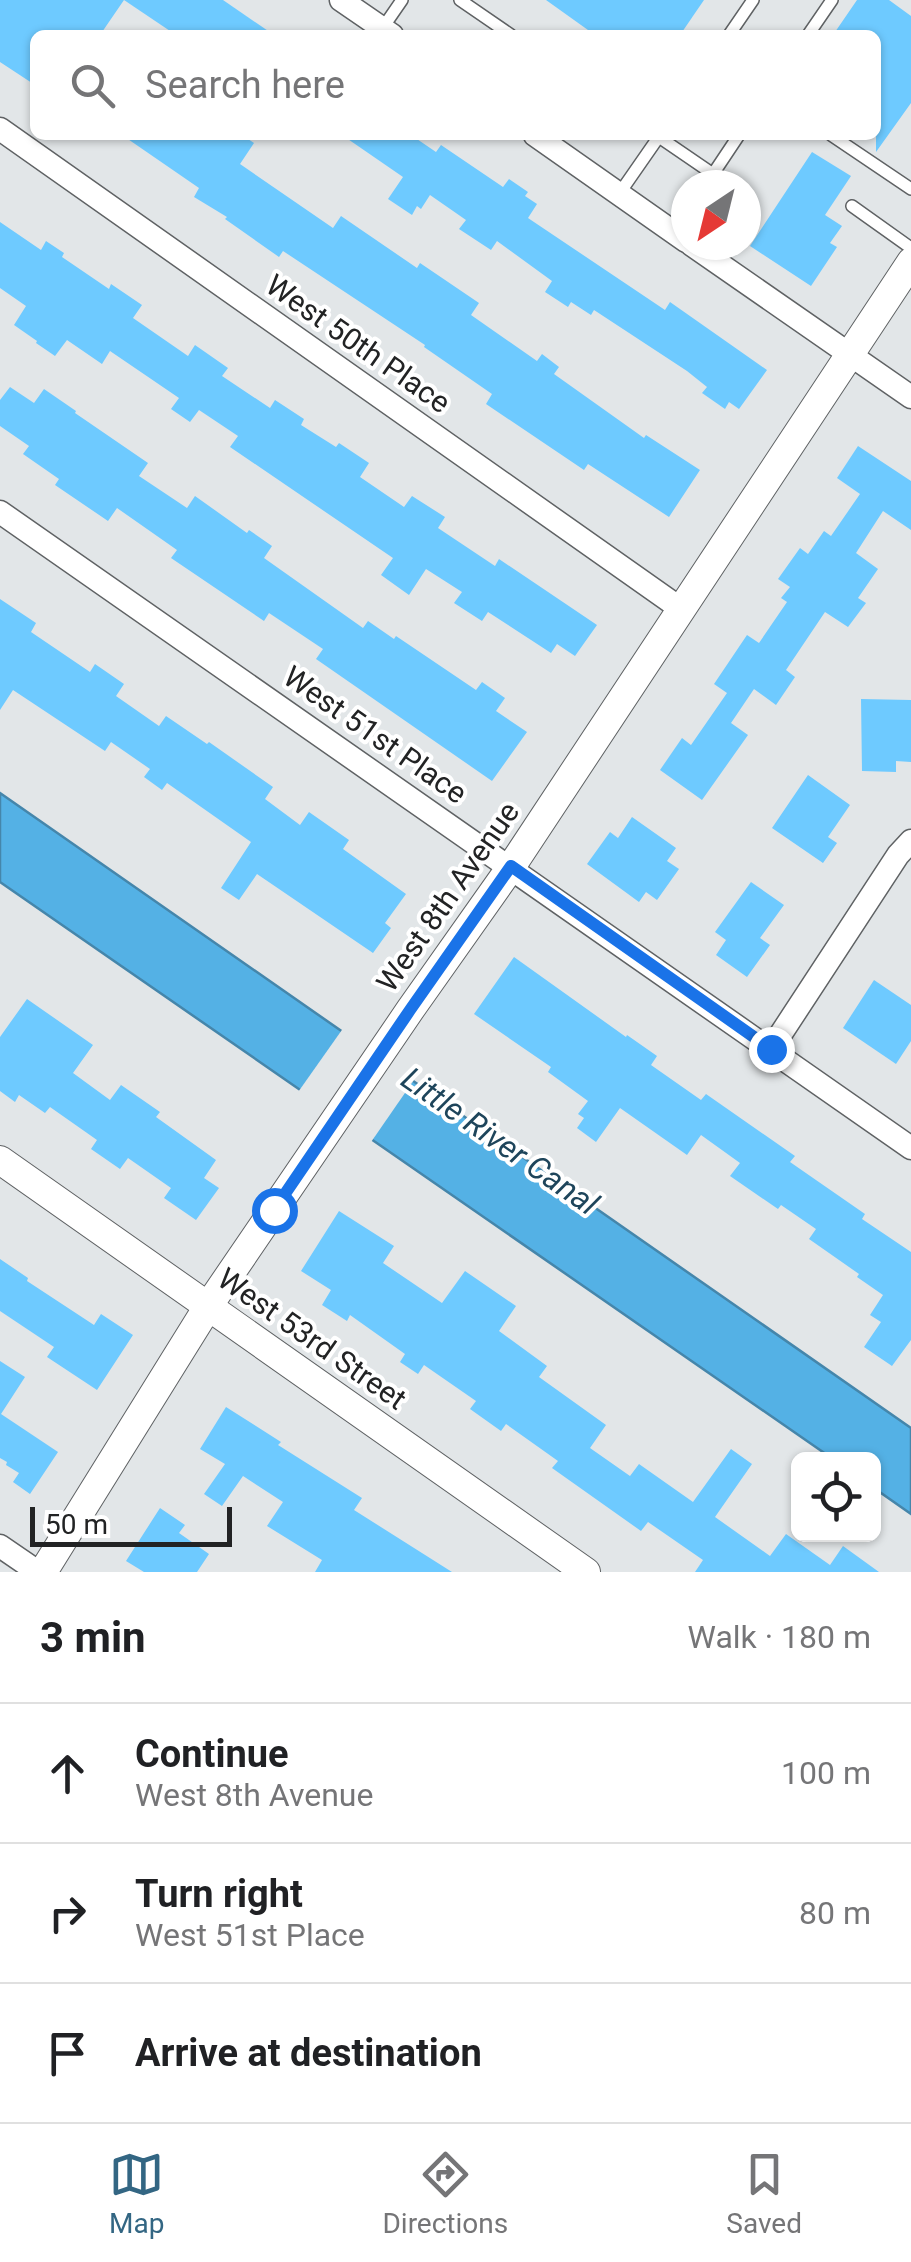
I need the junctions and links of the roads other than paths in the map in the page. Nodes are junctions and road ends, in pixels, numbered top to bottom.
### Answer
1 (342, 0) edge
2 (402, 0) edge
3 (460, 0) edge
4 (753, 0) edge
5 (832, 0) edge
6 (384, 30) edge
7 (388, 30) edge
8 (504, 30) edge
9 (732, 30) edge
10 (811, 30) edge
11 (0, 129) edge
12 (542, 140) edge
13 (655, 140) edge
14 (664, 140) edge
15 (736, 140) edge
16 (838, 140) edge
17 (911, 189) edge
18 (619, 194) junction
19 (852, 206) dead end
20 (671, 230) edge
21 (911, 248) edge
22 (713, 260) edge
23 (908, 273) edge
24 (848, 354) junction
25 (911, 397) edge
26 (0, 512) edge
27 (681, 609) junction
28 (911, 841) edge
29 (511, 866) junction
30 (771, 1049) junction
31 (911, 1148) edge
32 (0, 1160) edge
33 (209, 1305) junction
34 (0, 1546) edge
35 (40, 1572) edge
36 (586, 1572) edge

1 - 6 street
2 - 7 lane
3 - 8 lane
4 - 9 lane
5 - 10 lane
11 - 27 street, West 50th Place
12 - 18 street
13 - 18 lane
14 - 15 lane
16 - 17 lane
18 - 20 street
19 - 21 lane
22 - 24 street
23 - 24 street, West 8th Avenue
24 - 25 street
24 - 27 street, West 8th Avenue
26 - 29 street, West 51st Place
27 - 29 street, West 8th Avenue
28 - 30 street
29 - 30 street, West 51st Place
29 - 33 street, West 8th Avenue
30 - 31 street, West 51st Place
32 - 33 street, West 53rd Street
33 - 35 street, West 8th Avenue
33 - 36 street, West 53rd Street
34 - 35 street

